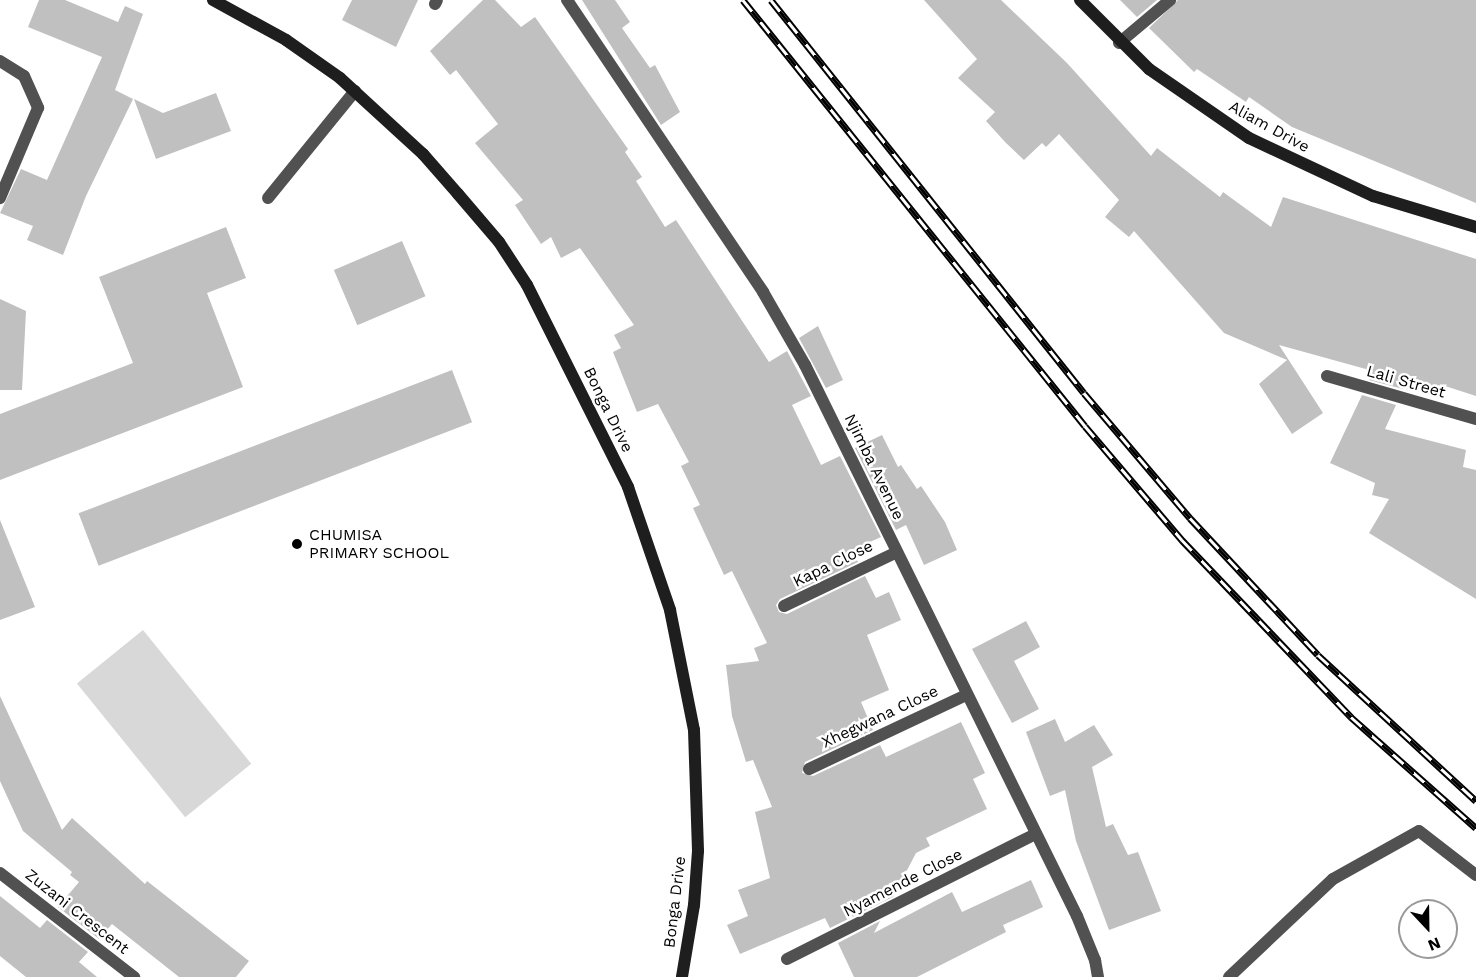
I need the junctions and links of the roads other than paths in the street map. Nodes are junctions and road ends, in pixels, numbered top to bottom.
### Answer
1 (213, 0) edge
2 (567, 0) edge
3 (1080, 0) edge
4 (1170, 0) edge
5 (1119, 43) junction
6 (0, 61) edge
7 (355, 91) junction
8 (0, 198) edge
9 (268, 198) dead end
10 (1476, 227) edge
11 (1327, 376) dead end
12 (1476, 419) edge
13 (897, 552) junction
14 (784, 606) dead end
15 (966, 695) junction
16 (809, 769) dead end
17 (1034, 835) junction
18 (0, 873) edge
19 (1476, 875) edge
20 (787, 959) dead end
21 (134, 977) edge
22 (682, 977) edge
23 (1098, 977) edge
24 (1229, 977) edge

1 - 7 street, Bonga Drive
2 - 13 street, Njimba Avenue
3 - 5 street, Aliam Drive
4 - 5 street
5 - 10 street, Aliam Drive
6 - 8 street
7 - 9 street
7 - 22 street, Bonga Drive
11 - 12 street, Lali Street
13 - 14 street, Kapa Close
13 - 15 street, Njimba Avenue
15 - 16 street, Xhegwana Close
15 - 17 street, Njimba Avenue
17 - 20 street, Nyamende Close
17 - 23 street, Njimba Avenue
18 - 21 street, Zuzani Crescent
19 - 24 street

